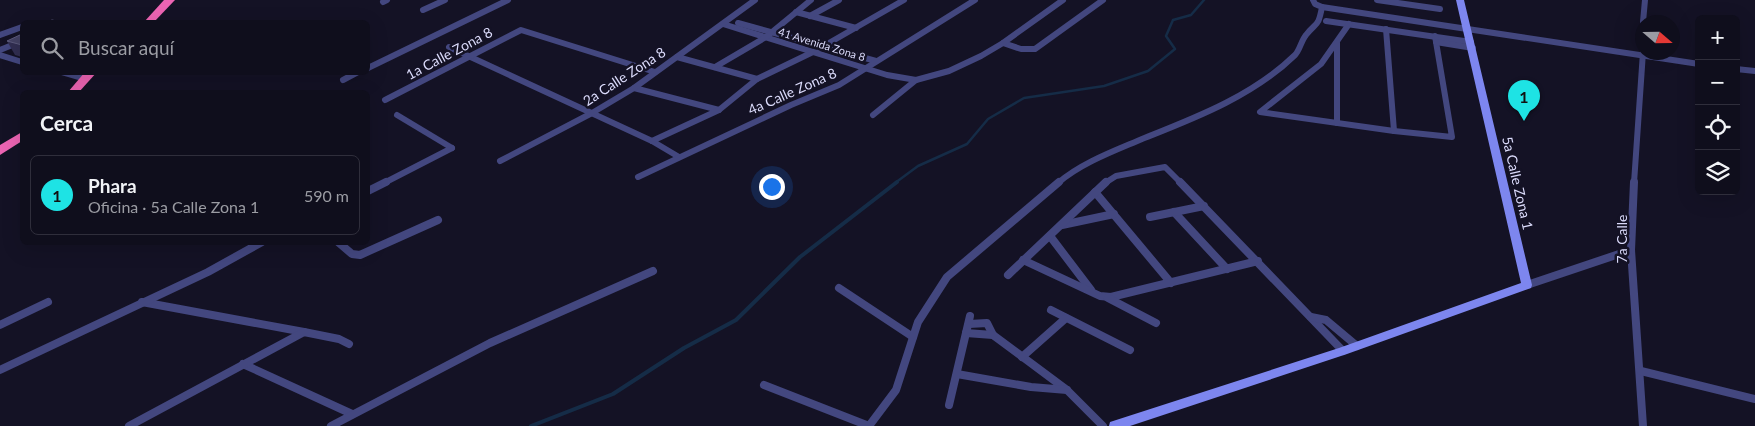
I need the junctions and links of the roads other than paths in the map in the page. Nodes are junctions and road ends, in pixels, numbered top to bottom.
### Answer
1 (162, 0) edge
2 (170, 0) edge
3 (445, 0) edge
4 (508, 0) edge
5 (755, 0) edge
6 (811, 0) edge
7 (839, 0) edge
8 (904, 0) edge
9 (976, 0) edge
10 (1063, 0) edge
11 (1103, 0) edge
12 (1313, 0) edge
13 (1381, 0) edge
14 (1429, 0) edge
15 (1460, 0) edge
16 (1645, 0) edge
17 (1322, 7) junction
18 (1430, 8) junction
19 (1440, 9) dead end
20 (423, 10) dead end
21 (796, 12) junction
22 (1644, 15) edge
23 (810, 16) junction
24 (142, 20) edge
25 (150, 20) edge
26 (1326, 21) dead end
27 (726, 22) junction
28 (1349, 24) junction
29 (20, 28) edge
30 (856, 28) junction
31 (1386, 29) junction
32 (1469, 30) junction
33 (772, 32) junction
34 (0, 35) edge
35 (766, 37) junction
36 (1436, 39) junction
37 (20, 42) edge
38 (1003, 43) junction
39 (1336, 43) junction
40 (1472, 45) junction
41 (449, 47) dead end
42 (824, 47) junction
43 (0, 50) edge
44 (815, 52) junction
45 (1635, 53) edge
46 (0, 55) edge
47 (468, 57) junction
48 (677, 57) junction
49 (1643, 60) edge
50 (1677, 60) edge
51 (20, 61) edge
52 (876, 61) junction
53 (1695, 63) edge
54 (370, 67) edge
55 (715, 67) junction
56 (866, 67) junction
57 (1740, 69) edge
58 (1755, 71) edge
59 (655, 72) junction
60 (98, 75) edge
61 (352, 75) edge
62 (89, 76) edge
63 (757, 79) junction
64 (343, 80) dead end
65 (916, 80) junction
66 (634, 88) junction
67 (75, 90) edge
68 (84, 90) edge
69 (385, 100) dead end
70 (719, 110) junction
71 (592, 113) junction
72 (397, 115) dead end
73 (873, 115) dead end
74 (1338, 123) junction
75 (1394, 131) junction
76 (20, 137) edge
77 (652, 141) junction
78 (20, 144) edge
79 (0, 152) edge
80 (679, 157) junction
81 (0, 158) edge
82 (500, 161) dead end
83 (638, 177) dead end
84 (370, 190) edge
85 (1095, 192) junction
86 (1204, 206) junction
87 (1174, 212) junction
88 (1114, 214) junction
89 (1150, 217) dead end
90 (438, 220) dead end
91 (1062, 225) junction
92 (1050, 236) junction
93 (257, 245) edge
94 (342, 245) edge
95 (1631, 250) junction
96 (1024, 260) junction
97 (1258, 261) junction
98 (1226, 269) junction
99 (653, 270) dead end
100 (1008, 275) dead end
101 (1171, 283) junction
102 (1527, 285) junction
103 (839, 288) dead end
104 (1093, 292) junction
105 (1107, 297) junction
106 (48, 302) dead end
107 (142, 302) junction
108 (1051, 310) dead end
109 (1311, 317) junction
110 (1066, 318) junction
111 (1156, 323) dead end
112 (0, 325) edge
113 (304, 332) junction
114 (966, 333) junction
115 (993, 335) junction
116 (913, 337) junction
117 (349, 344) dead end
118 (1357, 346) junction
119 (1130, 350) dead end
120 (1343, 351) junction
121 (1022, 357) junction
122 (243, 364) junction
123 (0, 370) edge
124 (1641, 371) junction
125 (957, 374) junction
126 (764, 385) dead end
127 (1066, 390) junction
128 (1755, 399) edge
129 (949, 406) dead end
130 (352, 414) junction
131 (129, 426) edge
132 (331, 426) edge
133 (869, 426) edge
134 (1103, 426) edge
135 (1115, 426) edge
136 (1643, 426) edge

1 - 24 highway
2 - 25 highway
3 - 20 street
4 - 54 street
5 - 27 street, 2a Calle Zona 8
6 - 21 street
7 - 23 street
8 - 30 street
9 - 52 street, 4a Calle Zona 8
10 - 38 street
11 - 38 street
12 - 17 street
13 - 18 street
14 - 18 street
15 - 32 street, 5a Calle Zona 1
16 - 22 street
17 - 32 street
17 - 116 street
18 - 19 street
21 - 23 street
21 - 33 street
23 - 30 street
26 - 28 street
27 - 33 street, 41 Avenida Zona 8
27 - 35 street, 41 Avenida Zona 8
27 - 48 street, 2a Calle Zona 8
28 - 31 street
28 - 39 street
29 - 34 street
30 - 42 street
31 - 36 street
31 - 75 street
32 - 40 street, 5a Calle Zona 1
32 - 45 street
33 - 35 street
33 - 42 street, 41 Avenida Zona 8
35 - 44 street, 41 Avenida Zona 8
35 - 55 street
36 - 40 street
36 - 75 street
37 - 43 street
38 - 65 street
39 - 74 street
39 - 74 street
40 - 102 street, 5a Calle Zona 1
41 - 47 street
42 - 44 street
42 - 52 street, 41 Avenida Zona 8
44 - 56 street, 41 Avenida Zona 8
44 - 63 street
46 - 51 street
47 - 59 street, 1a Calle Zona 8
47 - 69 street, 1a Calle Zona 8
47 - 71 street
48 - 55 street
48 - 59 street, 2a Calle Zona 8
49 - 95 street, 7a Calle
50 - 53 street
52 - 56 street, 4a Calle Zona 8
55 - 63 street
56 - 65 street, 41 Avenida Zona 8
56 - 80 street, 4a Calle Zona 8
57 - 58 street
59 - 66 street, 2a Calle Zona 8
60 - 68 highway
61 - 64 street
62 - 67 highway
63 - 70 street
65 - 73 street
66 - 70 street
66 - 71 street, 2a Calle Zona 8
70 - 77 street
71 - 77 street
71 - 82 street, 2a Calle Zona 8
72 - 84 street
74 - 75 street
76 - 79 highway
77 - 80 street
78 - 81 highway
80 - 83 street, 4a Calle Zona 8
85 - 86 street
85 - 88 street
85 - 91 street
86 - 87 street
86 - 97 street
87 - 89 street
87 - 98 street
88 - 91 street
88 - 101 street
90 - 94 street
91 - 92 street
92 - 96 street
92 - 104 street
93 - 107 street
95 - 102 street
95 - 124 street, 7a Calle
96 - 100 street
96 - 104 street
97 - 98 street
97 - 109 street
98 - 101 street
99 - 130 street
101 - 105 street
102 - 118 street
103 - 116 street
104 - 105 street
105 - 111 street
106 - 112 street
107 - 113 street
107 - 123 street
108 - 110 street
109 - 118 street
109 - 120 street
110 - 119 street
110 - 121 street
113 - 117 street
113 - 122 street
114 - 115 street
114 - 115 street
114 - 125 street
115 - 121 street
116 - 133 street
118 - 120 street
120 - 135 street
121 - 127 street
122 - 130 street
122 - 131 street
124 - 128 street
124 - 136 street, 7a Calle
125 - 127 street
125 - 129 street
126 - 133 street
127 - 134 street
130 - 132 street

